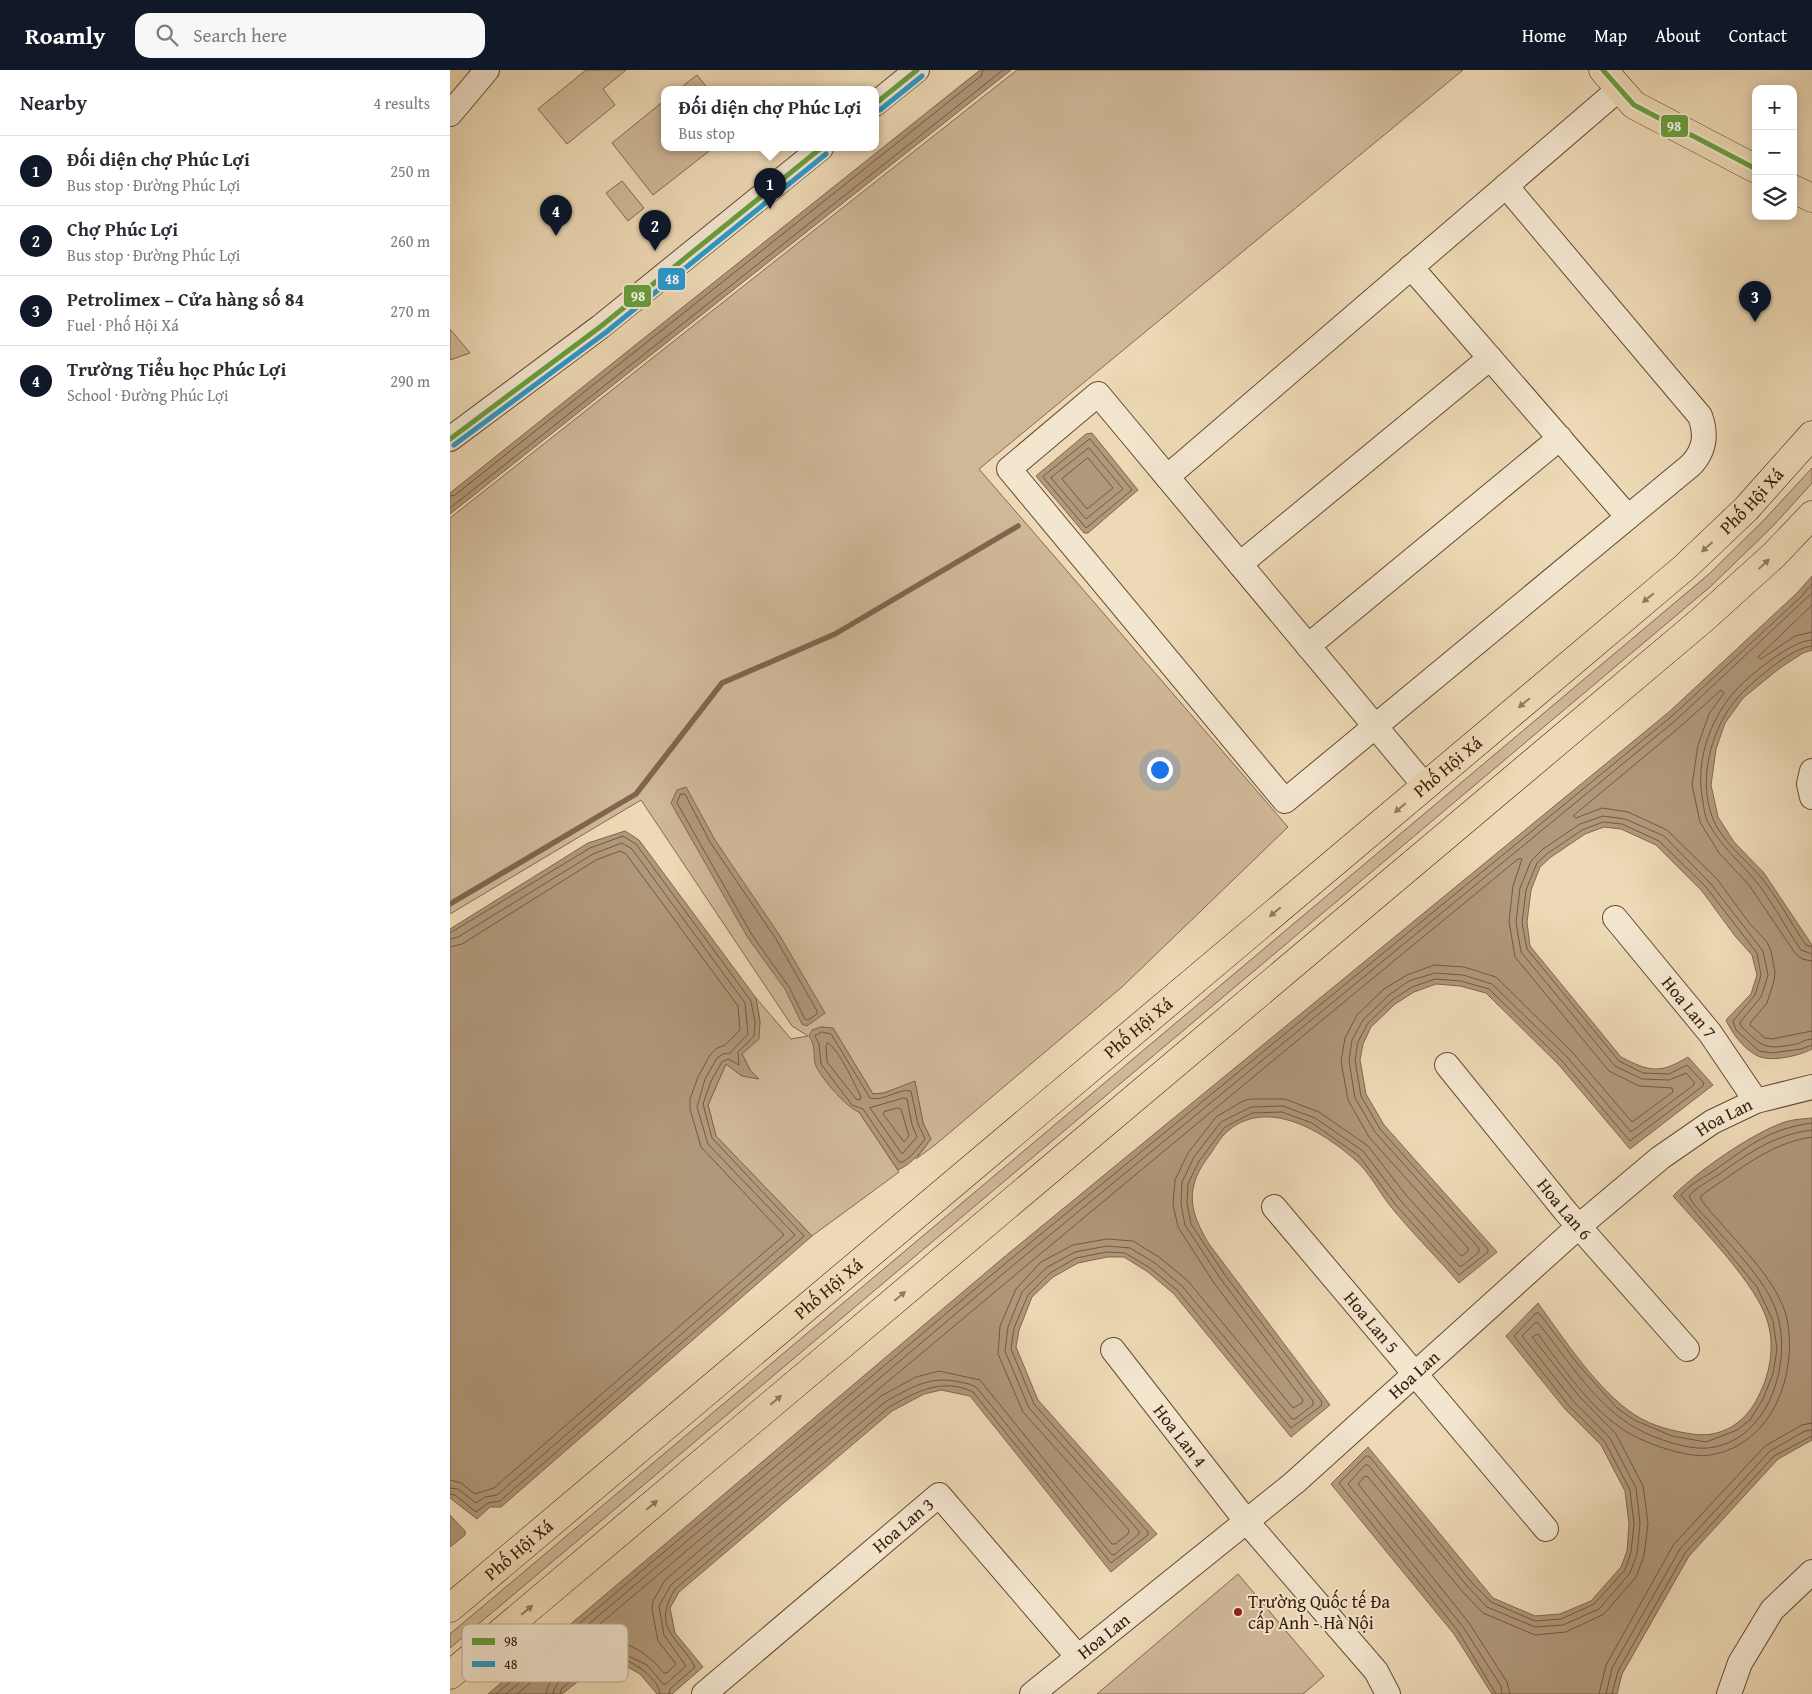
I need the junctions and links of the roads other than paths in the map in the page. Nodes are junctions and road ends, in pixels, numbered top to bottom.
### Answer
1 (487, 70) edge
2 (917, 70) edge
3 (1611, 80) edge
4 (879, 101) edge
5 (450, 114) edge
6 (818, 151) edge
7 (1752, 168) edge
8 (1506, 186) junction
9 (1797, 190) edge
10 (1812, 198) edge
11 (1411, 267) junction
12 (1490, 358) junction
13 (1812, 435) edge
14 (1560, 438) junction
15 (450, 439) edge
16 (1167, 477) junction
17 (1812, 515) edge
18 (1628, 516) junction
19 (1240, 564) junction
20 (1308, 646) junction
21 (1375, 726) junction
22 (1812, 771) edge
23 (1425, 786) junction
24 (1812, 797) edge
25 (1615, 918) dead end
26 (1447, 1065) dead end
27 (1812, 1087) edge
28 (1756, 1101) junction
29 (1274, 1207) dead end
30 (1578, 1226) junction
31 (1687, 1349) dead end
32 (1113, 1350) dead end
33 (1414, 1374) junction
34 (1247, 1522) junction
35 (1546, 1529) dead end
36 (1812, 1572) edge
37 (450, 1608) edge
38 (511, 1624) edge
39 (1078, 1657) junction
40 (462, 1665) edge
41 (450, 1675) edge
42 (704, 1694) edge
43 (1032, 1694) edge
44 (1388, 1694) edge
45 (1729, 1694) edge

1 - 5 street
2 - 4 street
3 - 7 main road
3 - 8 street
6 - 15 street
8 - 11 street
8 - 18 street
9 - 10 main road
11 - 12 street
11 - 16 street
12 - 14 street
12 - 19 street
13 -> 23 main road, Phố Hội Xá
14 - 18 street
14 - 20 street
16 - 19 street
16 - 21 street
38 -> 17 main road
18 - 21 street
19 - 20 street
20 - 21 street
21 - 23 street
22 - 24 street
23 -> 37 main road, Phố Hội Xá
25 - 28 street, Hoa Lan 7
26 - 30 street, Hoa Lan 6
27 - 28 street, Hoa Lan
28 - 30 street, Hoa Lan
29 - 33 street, Hoa Lan 5
30 - 31 street, Hoa Lan 6
30 - 33 street, Hoa Lan
32 - 34 street, Hoa Lan 4
33 - 34 street, Hoa Lan
33 - 35 street, Hoa Lan 5
34 - 39 street, Hoa Lan
34 - 44 street, Hoa Lan 4
36 - 45 street
39 - 42 street, Hoa Lan 3
39 - 43 street, Hoa Lan
41 -> 40 main road

